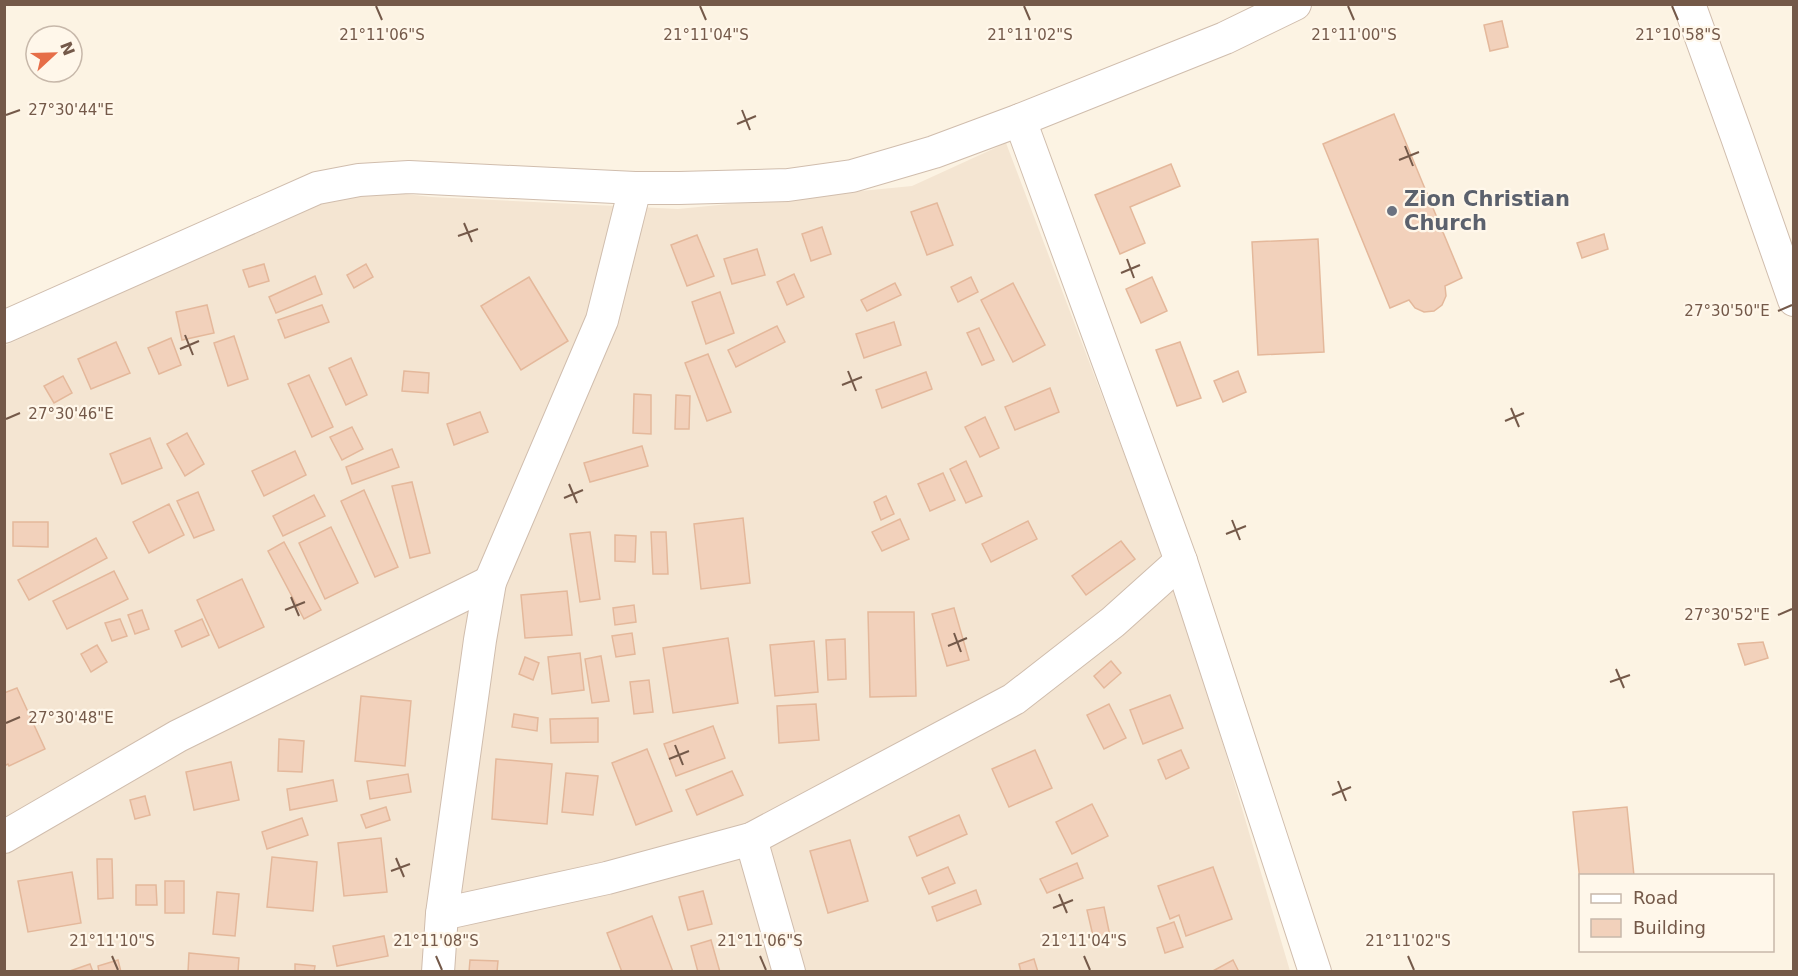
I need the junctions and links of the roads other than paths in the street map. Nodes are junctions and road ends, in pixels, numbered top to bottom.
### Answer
1 (1295, 4) edge
2 (1689, 4) edge
3 (1020, 120) junction
4 (636, 188) junction
5 (1794, 300) edge
6 (4, 327) edge
7 (1181, 561) junction
8 (490, 582) junction
9 (4, 837) edge
10 (751, 839) junction
11 (442, 914) junction
12 (438, 972) edge
13 (789, 972) edge
14 (1315, 972) edge

1 - 3 street
2 - 5 street
3 - 4 street
3 - 7 street
4 - 6 street
4 - 8 street
7 - 10 street
7 - 14 street
8 - 9 street
8 - 11 street
10 - 11 street
10 - 13 street
11 - 12 street

